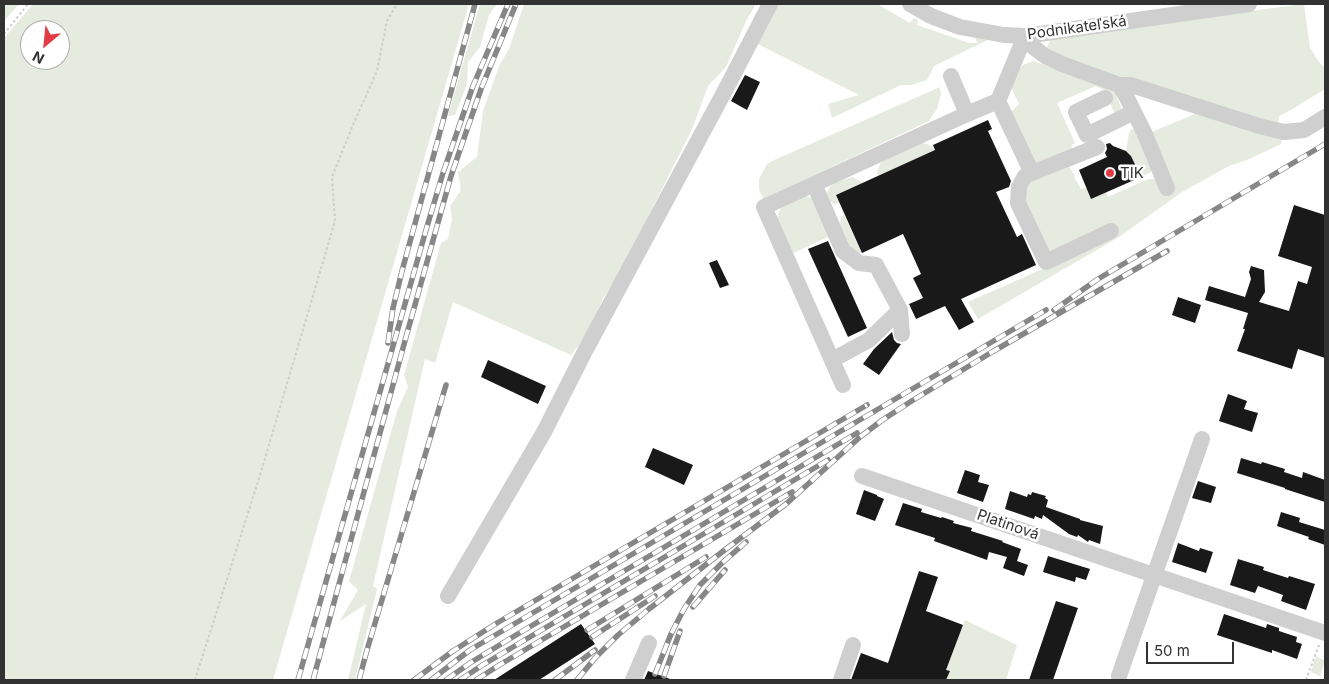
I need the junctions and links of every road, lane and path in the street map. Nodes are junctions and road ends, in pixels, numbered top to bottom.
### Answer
1 (28, 4) edge
2 (397, 4) edge
3 (770, 4) edge
4 (910, 4) edge
5 (1249, 4) edge
6 (4, 34) edge
7 (1025, 36) junction
8 (951, 76) dead end
9 (1120, 85) junction
10 (1105, 98) dead end
11 (998, 100) junction
12 (1134, 112) junction
13 (967, 114) junction
14 (1325, 117) edge
15 (1097, 147) dead end
16 (1032, 173) junction
17 (814, 184) junction
18 (1167, 188) dead end
19 (1111, 231) dead end
20 (900, 310) junction
21 (902, 334) dead end
22 (832, 360) junction
23 (843, 385) dead end
24 (1202, 439) dead end
25 (862, 476) dead end
26 (1154, 574) junction
27 (448, 596) dead end
28 (1324, 632) edge
29 (648, 643) dead end
30 (854, 645) dead end
31 (1119, 676) dead end
32 (196, 680) edge
33 (634, 680) edge
34 (841, 680) edge
35 (1307, 680) edge

1 - 6 path
2 - 32 path
3 - 27 street
4 - 7 street, Podnikateľská
5 - 7 street, Podnikateľská
7 - 9 street
7 - 11 street
8 - 13 street
9 - 12 street
9 - 14 street
10 - 12 street
11 - 13 street
11 - 16 street
12 - 18 street
13 - 17 street
15 - 16 street
16 - 19 street
17 - 20 street
17 - 22 street
20 - 21 street
20 - 22 street
22 - 23 street
24 - 26 street
25 - 26 street, Platinová
26 - 28 street, Platinová
26 - 31 street
28 - 35 path
29 - 33 street
30 - 34 street

